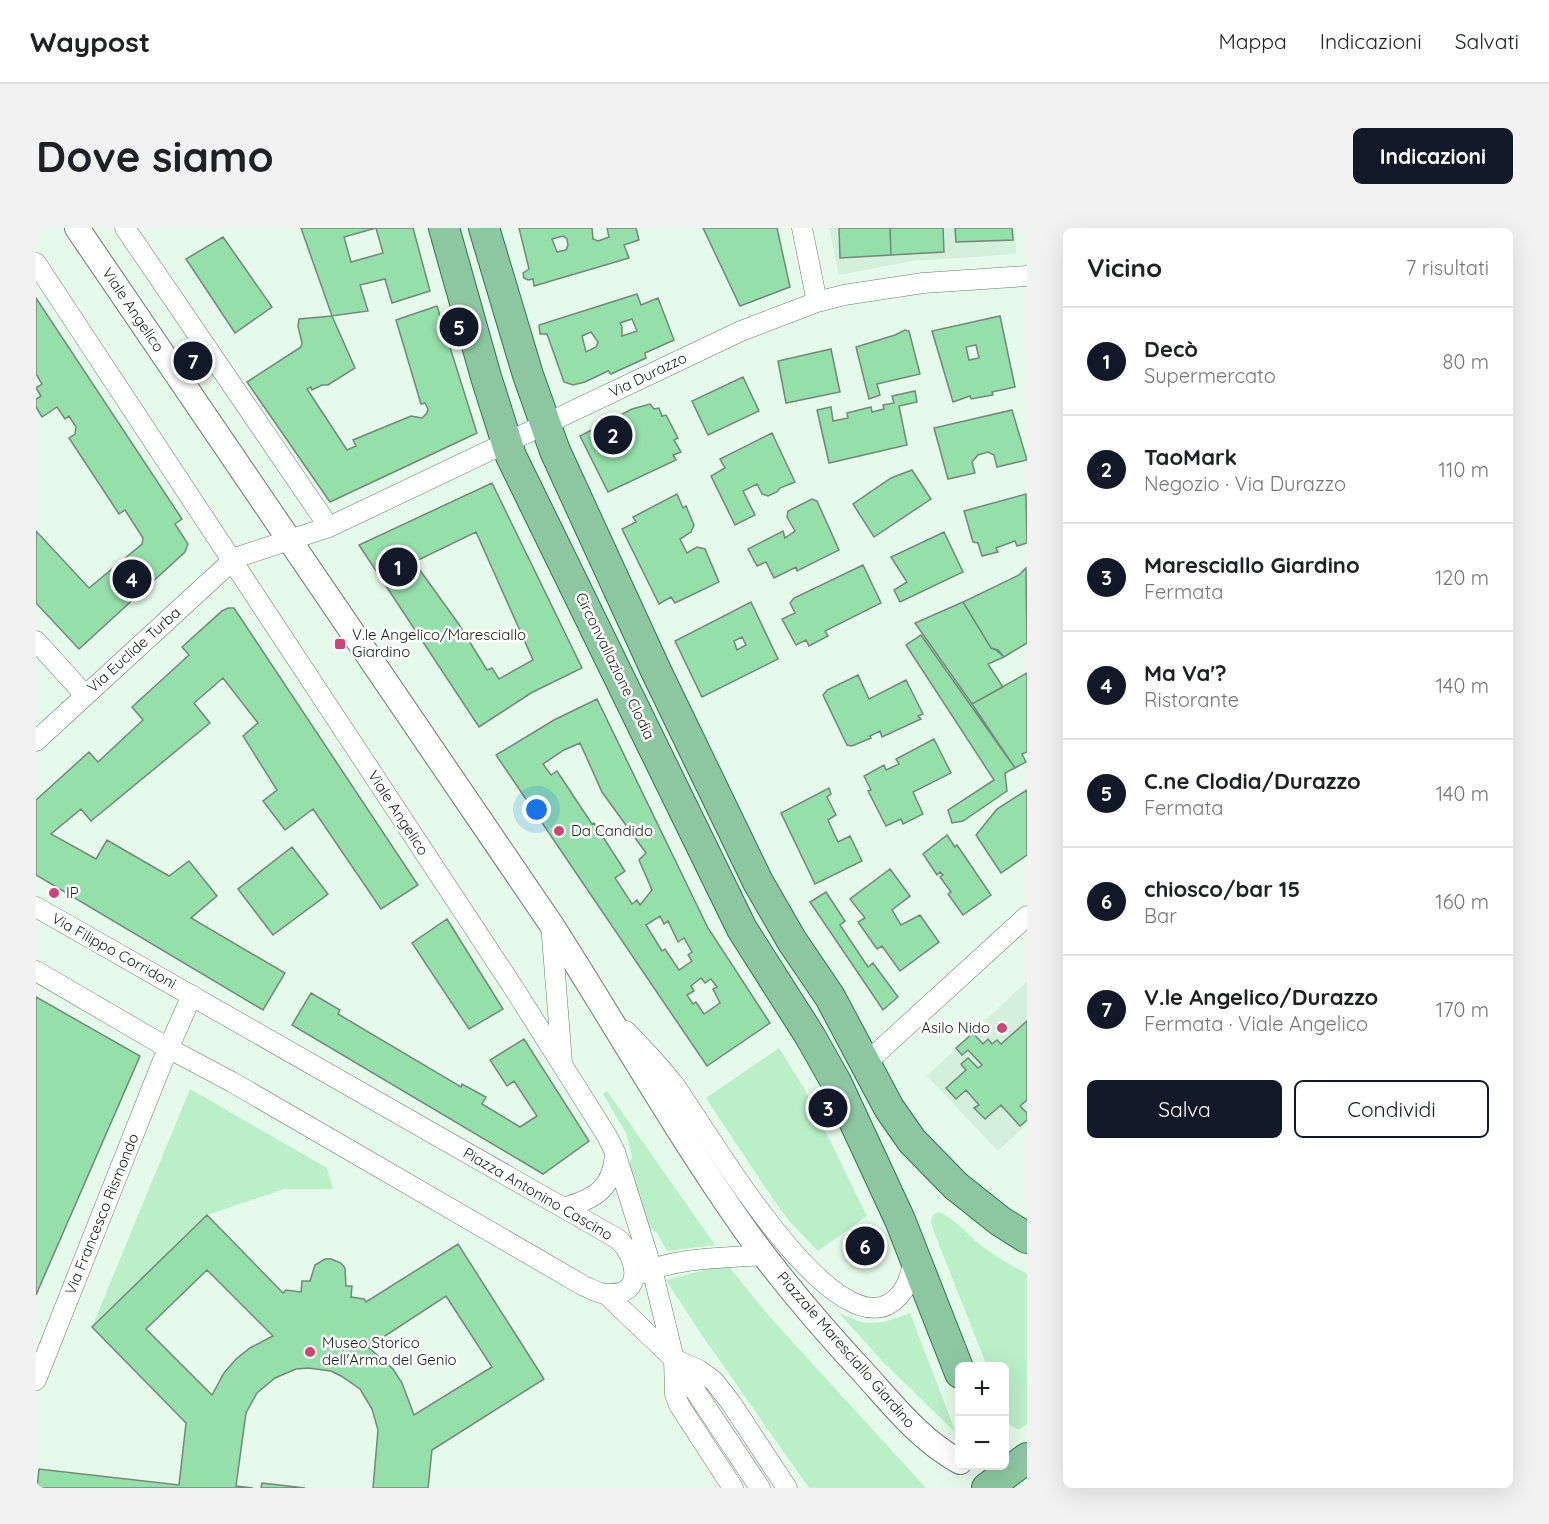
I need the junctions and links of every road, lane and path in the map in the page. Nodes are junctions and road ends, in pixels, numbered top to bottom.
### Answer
1 (77, 228) edge
2 (125, 228) edge
3 (444, 228) edge
4 (484, 228) edge
5 (802, 228) edge
6 (36, 263) edge
7 (1027, 276) edge
8 (817, 302) junction
9 (544, 425) junction
10 (506, 443) junction
11 (329, 527) junction
12 (289, 542) junction
13 (233, 560) junction
14 (36, 641) edge
15 (85, 695) junction
16 (36, 741) edge
17 (36, 907) edge
18 (1027, 916) edge
19 (551, 924) junction
20 (36, 971) edge
21 (192, 995) junction
22 (168, 1048) junction
23 (866, 1063) junction
24 (562, 1066) junction
25 (677, 1107) junction
26 (615, 1152) junction
27 (564, 1208) junction
28 (1027, 1238) edge
29 (914, 1255) junction
30 (764, 1256) junction
31 (643, 1273) junction
32 (606, 1294) junction
33 (44, 1334) edge
34 (674, 1359) junction
35 (956, 1362) edge
36 (36, 1380) edge
37 (1027, 1458) edge
38 (955, 1459) edge
39 (974, 1470) edge
40 (994, 1480) edge
41 (733, 1488) edge
42 (760, 1488) edge
43 (788, 1488) edge

1 - 12 street, Viale Angelico
2 - 11 street
3 - 10 main road, Circonvallazione Clodia
4 - 9 main road
5 - 8 street
6 - 13 street, Viale Angelico
7 - 8 street, Via Durazzo
8 - 9 street, Via Durazzo
9 - 10 street, Via Durazzo
9 - 23 main road
10 - 11 street, Via Durazzo
10 - 29 main road, Circonvallazione Clodia
11 - 12 street, Via Durazzo
12 - 13 street
12 - 19 street, Viale Angelico
13 - 15 street, Via Euclide Turba
13 - 24 street, Viale Angelico
14 - 15 street
15 - 16 street, Via Euclide Turba
17 - 21 street, Via Filippo Corridoni
18 - 23 street
19 - 24 street, Viale Angelico
19 - 25 street, Viale Angelico
20 - 22 street
21 - 22 street
21 - 27 street, Piazza Antonino Cascino
22 - 32 street
22 - 33 street, Via Francesco Rismondo
23 - 28 main road
24 - 26 street, Viale Angelico
25 - 29 street, Piazzale Maresciallo Giardino
25 - 30 street, Piazzale Maresciallo Giardino
26 - 27 street
26 - 31 street
27 - 31 street, Piazza Antonino Cascino
29 - 35 main road
30 - 31 street
30 - 38 street, Piazzale Maresciallo Giardino
31 - 32 street
31 - 34 street
32 - 34 street
33 - 36 street, Via Francesco Rismondo
34 - 41 street
34 - 42 street
34 - 43 street
37 - 40 main road
39 - 40 street

